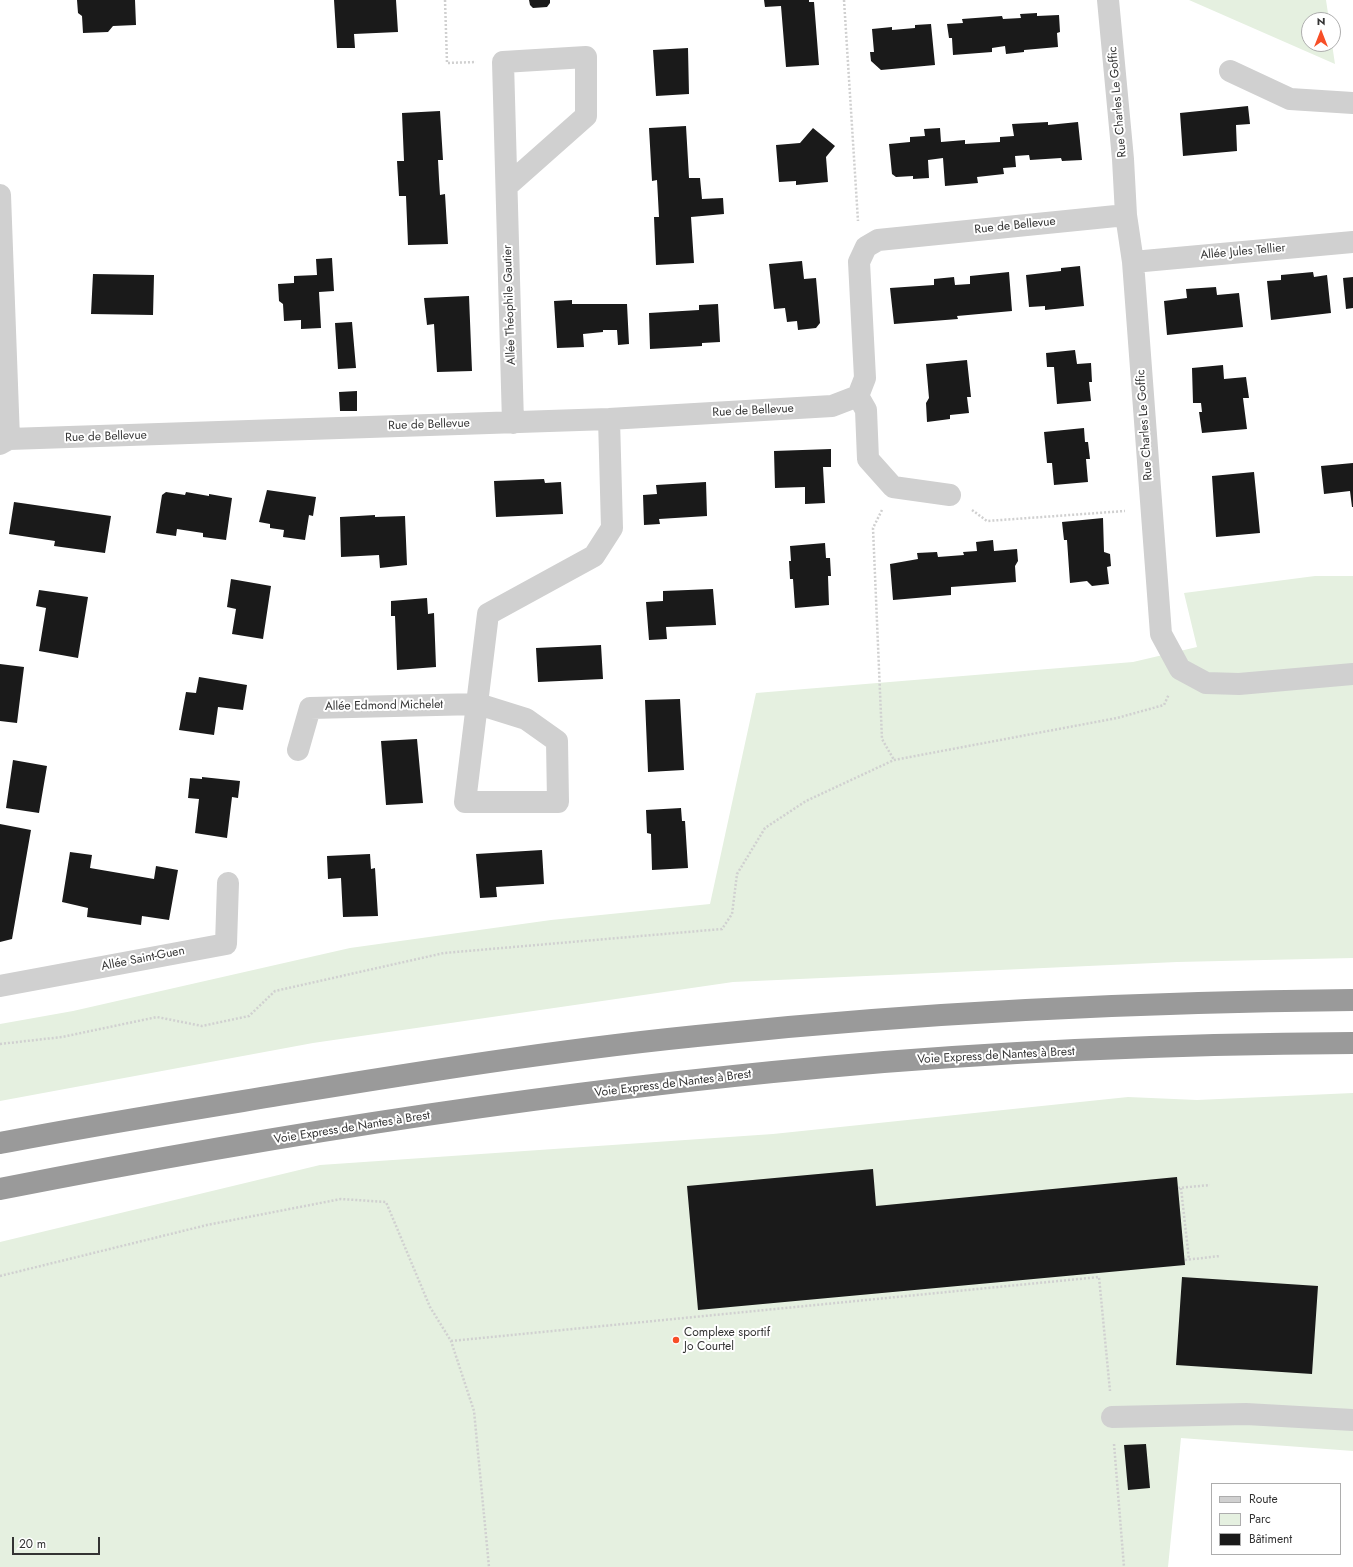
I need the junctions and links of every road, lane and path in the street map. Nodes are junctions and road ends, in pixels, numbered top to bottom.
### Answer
1 (445, 0) edge
2 (844, 0) edge
3 (1108, 0) edge
4 (503, 62) junction
5 (1230, 72) dead end
6 (1353, 103) edge
7 (506, 186) junction
8 (0, 195) edge
9 (1126, 216) junction
10 (1353, 242) edge
11 (866, 247) junction
12 (1133, 262) junction
13 (858, 396) junction
14 (609, 419) junction
15 (513, 423) junction
16 (4, 441) edge
17 (893, 488) junction
18 (950, 495) joint
19 (1151, 509) junction
20 (1180, 669) junction
21 (1353, 674) edge
22 (478, 704) junction
23 (298, 750) dead end
24 (894, 760) junction
25 (228, 882) dead end
26 (0, 986) edge
27 (1353, 1000) edge
28 (0, 1044) edge
29 (1353, 1044) edge
30 (0, 1143) edge
31 (1210, 1185) dead end
32 (0, 1189) edge
33 (1220, 1256) dead end
34 (0, 1276) edge
35 (1099, 1277) dead end
36 (451, 1341) junction
37 (1112, 1417) dead end
38 (1353, 1420) edge
39 (489, 1567) edge

1 - 4 path
2 - 11 path
3 - 9 street, Rue Charles Le Goffic
4 - 7 street, Allée Théophile Gautier
4 - 7 street
5 - 6 street
7 - 15 street, Allée Théophile Gautier
8 - 16 street
9 - 11 street, Rue de Bellevue
9 - 12 street, Rue Charles Le Goffic
10 - 12 street, Allée Jules Tellier
11 - 13 street
12 - 19 street, Rue Charles Le Goffic
13 - 14 street, Rue de Bellevue
13 - 17 street
14 - 15 street, Rue de Bellevue
14 - 22 street, Allée Edmond Michelet
15 - 16 street, Rue de Bellevue
17 - 18 street
17 - 24 path
18 - 19 path
19 - 20 street, Rue Charles Le Goffic
20 - 21 street
20 - 24 path
22 - 22 street, Allée Edmond Michelet
22 - 23 street, Allée Edmond Michelet
24 - 28 path
25 - 26 street, Allée Saint-Guen
27 - 30 highway
29 - 32 highway, Voie Express de Nantes à Brest
31 - 33 path
34 - 36 path
35 - 36 path
36 - 39 path
37 - 38 street

